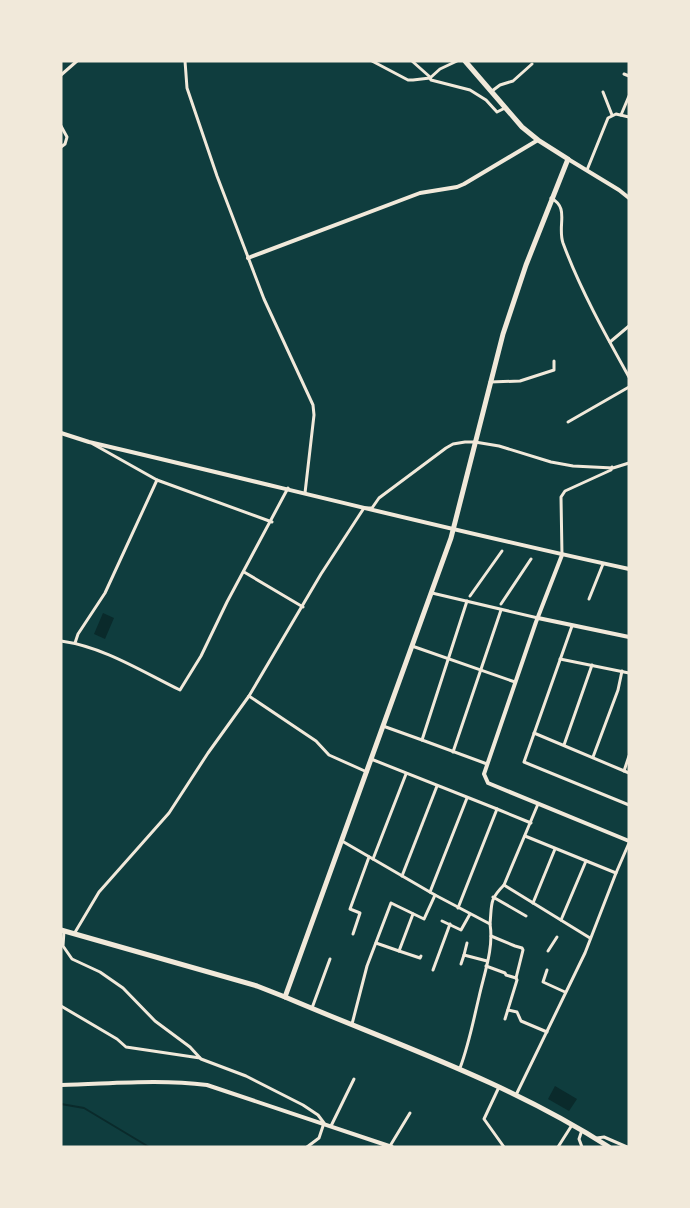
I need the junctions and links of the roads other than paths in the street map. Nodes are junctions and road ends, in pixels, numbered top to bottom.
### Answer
1 (77, 61) edge
2 (185, 61) edge
3 (372, 61) edge
4 (412, 61) edge
5 (457, 61) edge
6 (466, 61) edge
7 (451, 62) edge
8 (532, 64) dead end
9 (624, 74) dead end
10 (61, 75) edge
11 (629, 76) edge
12 (430, 77) junction
13 (491, 92) junction
14 (603, 92) dead end
15 (629, 96) edge
16 (504, 108) junction
17 (612, 115) junction
18 (621, 115) junction
19 (629, 117) edge
20 (61, 126) edge
21 (538, 140) junction
22 (61, 147) edge
23 (568, 159) junction
24 (587, 170) junction
25 (551, 198) junction
26 (629, 198) edge
27 (248, 258) junction
28 (629, 326) edge
29 (610, 342) junction
30 (554, 361) dead end
31 (629, 377) edge
32 (489, 382) junction
33 (629, 387) edge
34 (568, 422) dead end
35 (61, 433) edge
36 (89, 442) junction
37 (476, 442) junction
38 (629, 463) edge
39 (612, 467) junction
40 (157, 480) junction
41 (288, 488) junction
42 (305, 493) junction
43 (364, 508) junction
44 (272, 522) junction
45 (453, 530) junction
46 (502, 551) dead end
47 (562, 555) junction
48 (531, 559) dead end
49 (603, 564) junction
50 (629, 569) edge
51 (244, 572) junction
52 (431, 592) junction
53 (470, 596) dead end
54 (590, 599) dead end
55 (467, 601) junction
56 (501, 604) dead end
57 (303, 608) junction
58 (501, 610) junction
59 (538, 618) junction
60 (572, 626) junction
61 (629, 637) edge
62 (61, 641) edge
63 (75, 643) junction
64 (412, 646) junction
65 (448, 659) junction
66 (560, 659) junction
67 (592, 665) junction
68 (480, 671) junction
69 (622, 671) junction
70 (629, 673) edge
71 (515, 682) junction
72 (248, 696) junction
73 (383, 726) junction
74 (534, 733) junction
75 (422, 740) junction
76 (564, 745) junction
77 (453, 752) junction
78 (629, 756) edge
79 (593, 757) junction
80 (371, 759) junction
81 (487, 764) junction
82 (624, 771) junction
83 (366, 772) junction
84 (629, 773) edge
85 (406, 774) junction
86 (437, 786) junction
87 (467, 798) junction
88 (538, 804) junction
89 (629, 806) edge
90 (497, 809) junction
91 (530, 823) junction
92 (525, 836) junction
93 (342, 841) junction
94 (629, 842) edge
95 (555, 849) junction
96 (371, 858) junction
97 (586, 862) junction
98 (616, 874) junction
99 (402, 876) junction
100 (504, 885) junction
101 (430, 892) junction
102 (435, 895) junction
103 (493, 897) junction
104 (533, 903) junction
105 (458, 908) junction
106 (360, 913) junction
107 (366, 914) dead end
108 (414, 914) junction
109 (470, 914) junction
110 (526, 916) dead end
111 (561, 920) junction
112 (442, 921) dead end
113 (450, 924) junction
114 (490, 924) junction
115 (63, 931) edge
116 (74, 934) junction
117 (353, 934) dead end
118 (491, 936) junction
119 (558, 937) dead end
120 (590, 938) junction
121 (376, 942) junction
122 (467, 944) dead end
123 (399, 951) junction
124 (548, 951) dead end
125 (464, 955) junction
126 (420, 958) dead end
127 (330, 960) dead end
128 (487, 961) junction
129 (461, 964) dead end
130 (486, 966) junction
131 (433, 970) dead end
132 (541, 972) dead end
133 (516, 978) junction
134 (566, 992) junction
135 (285, 997) junction
136 (61, 1006) edge
137 (312, 1008) junction
138 (508, 1010) junction
139 (505, 1019) dead end
140 (352, 1024) junction
141 (547, 1032) junction
142 (201, 1059) junction
143 (460, 1068) junction
144 (354, 1079) dead end
145 (61, 1085) edge
146 (499, 1087) junction
147 (516, 1096) junction
148 (410, 1113) dead end
149 (403, 1115) dead end
150 (407, 1118) junction
151 (324, 1123) junction
152 (572, 1124) junction
153 (331, 1126) junction
154 (582, 1130) junction
155 (596, 1138) junction
156 (391, 1146) edge
157 (308, 1147) edge
158 (504, 1147) edge
159 (558, 1147) edge
160 (582, 1147) edge
161 (609, 1147) edge
162 (627, 1147) edge

1 - 10 street
2 - 27 street
3 - 12 street
4 - 12 street
5 - 7 street
6 - 13 main road
7 - 12 street
8 - 13 street
9 - 11 street
12 - 16 street
13 - 16 main road
14 - 17 street
15 - 18 street
16 - 21 main road
17 - 18 street
17 - 24 street
18 - 19 street
20 - 22 street
21 - 23 main road
21 - 27 street
23 - 24 street
23 - 25 main road
24 - 26 street
25 - 29 street
25 - 32 main road
27 - 42 street
28 - 29 street
29 - 31 street
30 - 32 street
32 - 37 main road
33 - 34 street
35 - 36 street
36 - 40 street
36 - 41 street
37 - 39 street
37 - 43 street
37 - 45 main road
38 - 39 street
39 - 47 street
40 - 44 street
40 - 63 street
41 - 42 street
41 - 44 street
42 - 43 street
43 - 45 street
43 - 57 street
44 - 51 street
45 - 47 street
45 - 52 main road
46 - 53 street
47 - 49 street
47 - 59 street
48 - 56 street
49 - 50 street
49 - 54 street
51 - 57 street
51 - 63 street
52 - 55 street
52 - 64 main road
55 - 58 street
55 - 65 street
57 - 72 street
58 - 59 street
58 - 68 street
59 - 60 street
59 - 71 street
60 - 61 street
60 - 66 street
62 - 63 street
64 - 65 street
64 - 73 main road
65 - 68 street
65 - 75 street
66 - 67 street
66 - 74 street
67 - 69 street
67 - 76 street
68 - 71 street
68 - 77 street
69 - 70 street
69 - 79 street
71 - 81 street
72 - 83 street
72 - 116 street
73 - 75 street
73 - 80 main road
74 - 76 street
74 - 89 street
75 - 77 street
76 - 79 street
77 - 81 street
78 - 82 street
79 - 82 street
80 - 83 main road
80 - 85 street
81 - 88 street
82 - 84 street
83 - 93 main road
85 - 86 street
85 - 96 street
86 - 87 street
86 - 99 street
87 - 90 street
87 - 101 street
88 - 91 street
88 - 94 street
90 - 91 street
90 - 105 street
91 - 92 street
92 - 95 street
92 - 100 street
93 - 96 street
93 - 135 main road
94 - 98 street
95 - 97 street
95 - 104 street
96 - 99 street
96 - 106 street
97 - 98 street
97 - 111 street
98 - 120 street
99 - 101 street
100 - 103 street
100 - 104 street
101 - 102 street
102 - 105 street
102 - 108 street
103 - 110 street
103 - 114 street
104 - 111 street
105 - 109 street
106 - 107 street
106 - 117 street
108 - 121 street
108 - 123 street
109 - 113 street
109 - 114 street
111 - 120 street
112 - 113 street
113 - 131 street
114 - 118 street
115 - 116 main road
115 - 142 street
116 - 135 main road
118 - 128 street
118 - 133 street
119 - 124 street
120 - 134 street
121 - 123 street
121 - 140 street
122 - 125 street
123 - 126 street
125 - 128 street
125 - 129 street
127 - 137 street
128 - 130 street
130 - 133 street
130 - 143 street
132 - 134 street
133 - 138 street
134 - 141 street
135 - 137 main road
136 - 142 street
137 - 140 main road
138 - 139 street
138 - 141 street
140 - 143 main road
141 - 147 street
142 - 151 street
143 - 146 main road
144 - 153 street
145 - 151 street
146 - 147 main road
146 - 158 street
147 - 152 main road
148 - 150 street
149 - 150 street
150 - 156 street
151 - 153 street
151 - 157 street
152 - 154 main road
152 - 159 street
153 - 156 street
154 - 155 main road
154 - 160 street
155 - 161 main road
155 - 162 street

